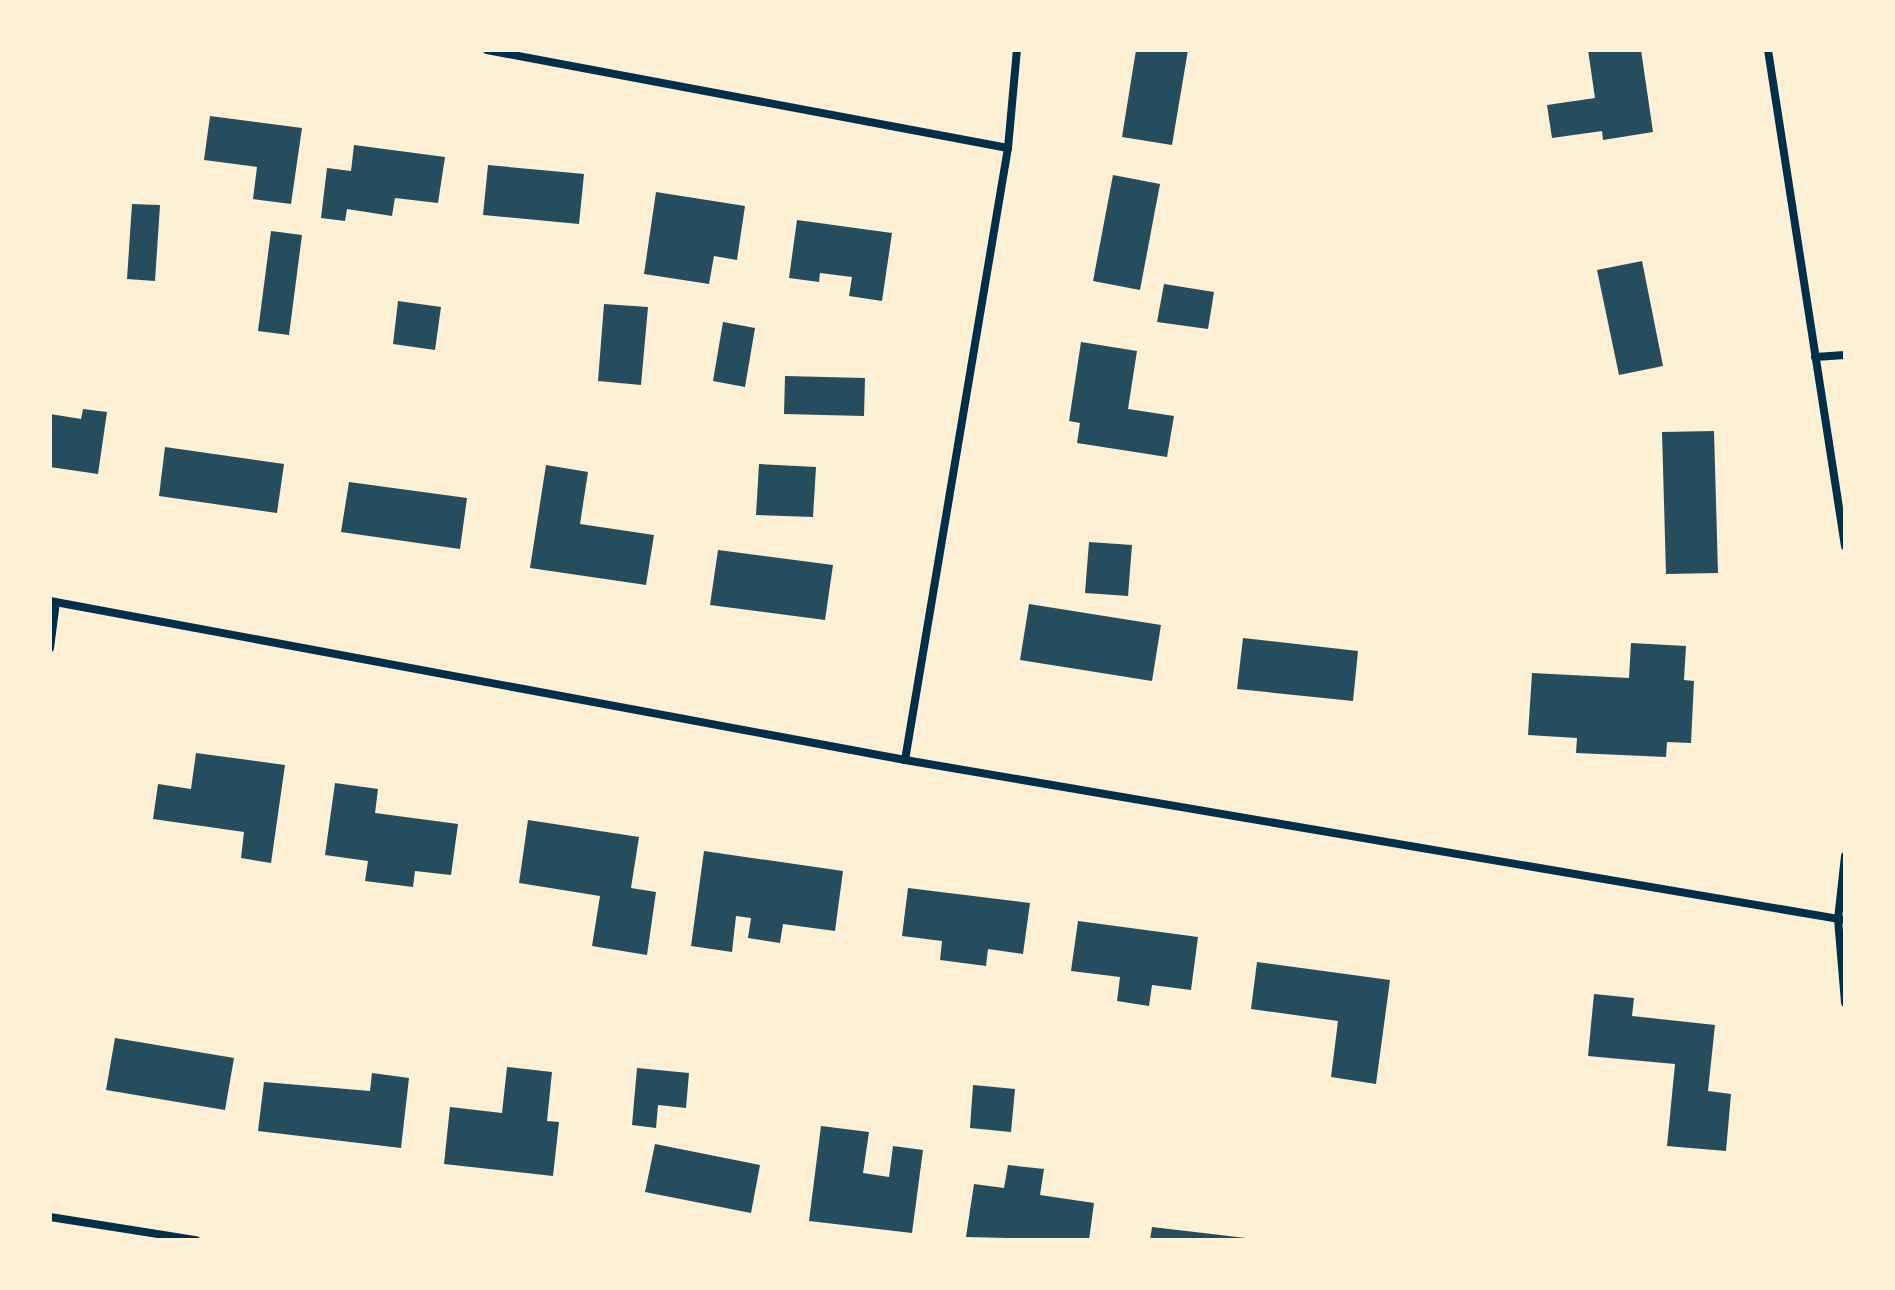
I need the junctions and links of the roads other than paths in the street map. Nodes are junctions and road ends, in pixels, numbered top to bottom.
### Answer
1 (487, 50) edge
2 (1017, 50) edge
3 (1768, 50) edge
4 (1008, 148) junction
5 (1845, 355) edge
6 (1815, 357) junction
7 (1845, 546) edge
8 (53, 602) edge
9 (50, 648) edge
10 (905, 760) junction
11 (1845, 856) edge
12 (1842, 920) edge
13 (1845, 1003) edge
14 (50, 1217) edge
15 (196, 1240) edge

1 - 4 street
2 - 4 street
3 - 6 street
4 - 10 street
5 - 6 street
6 - 7 street
8 - 9 street
8 - 10 street
10 - 12 street
11 - 12 street
12 - 13 street
14 - 15 street

